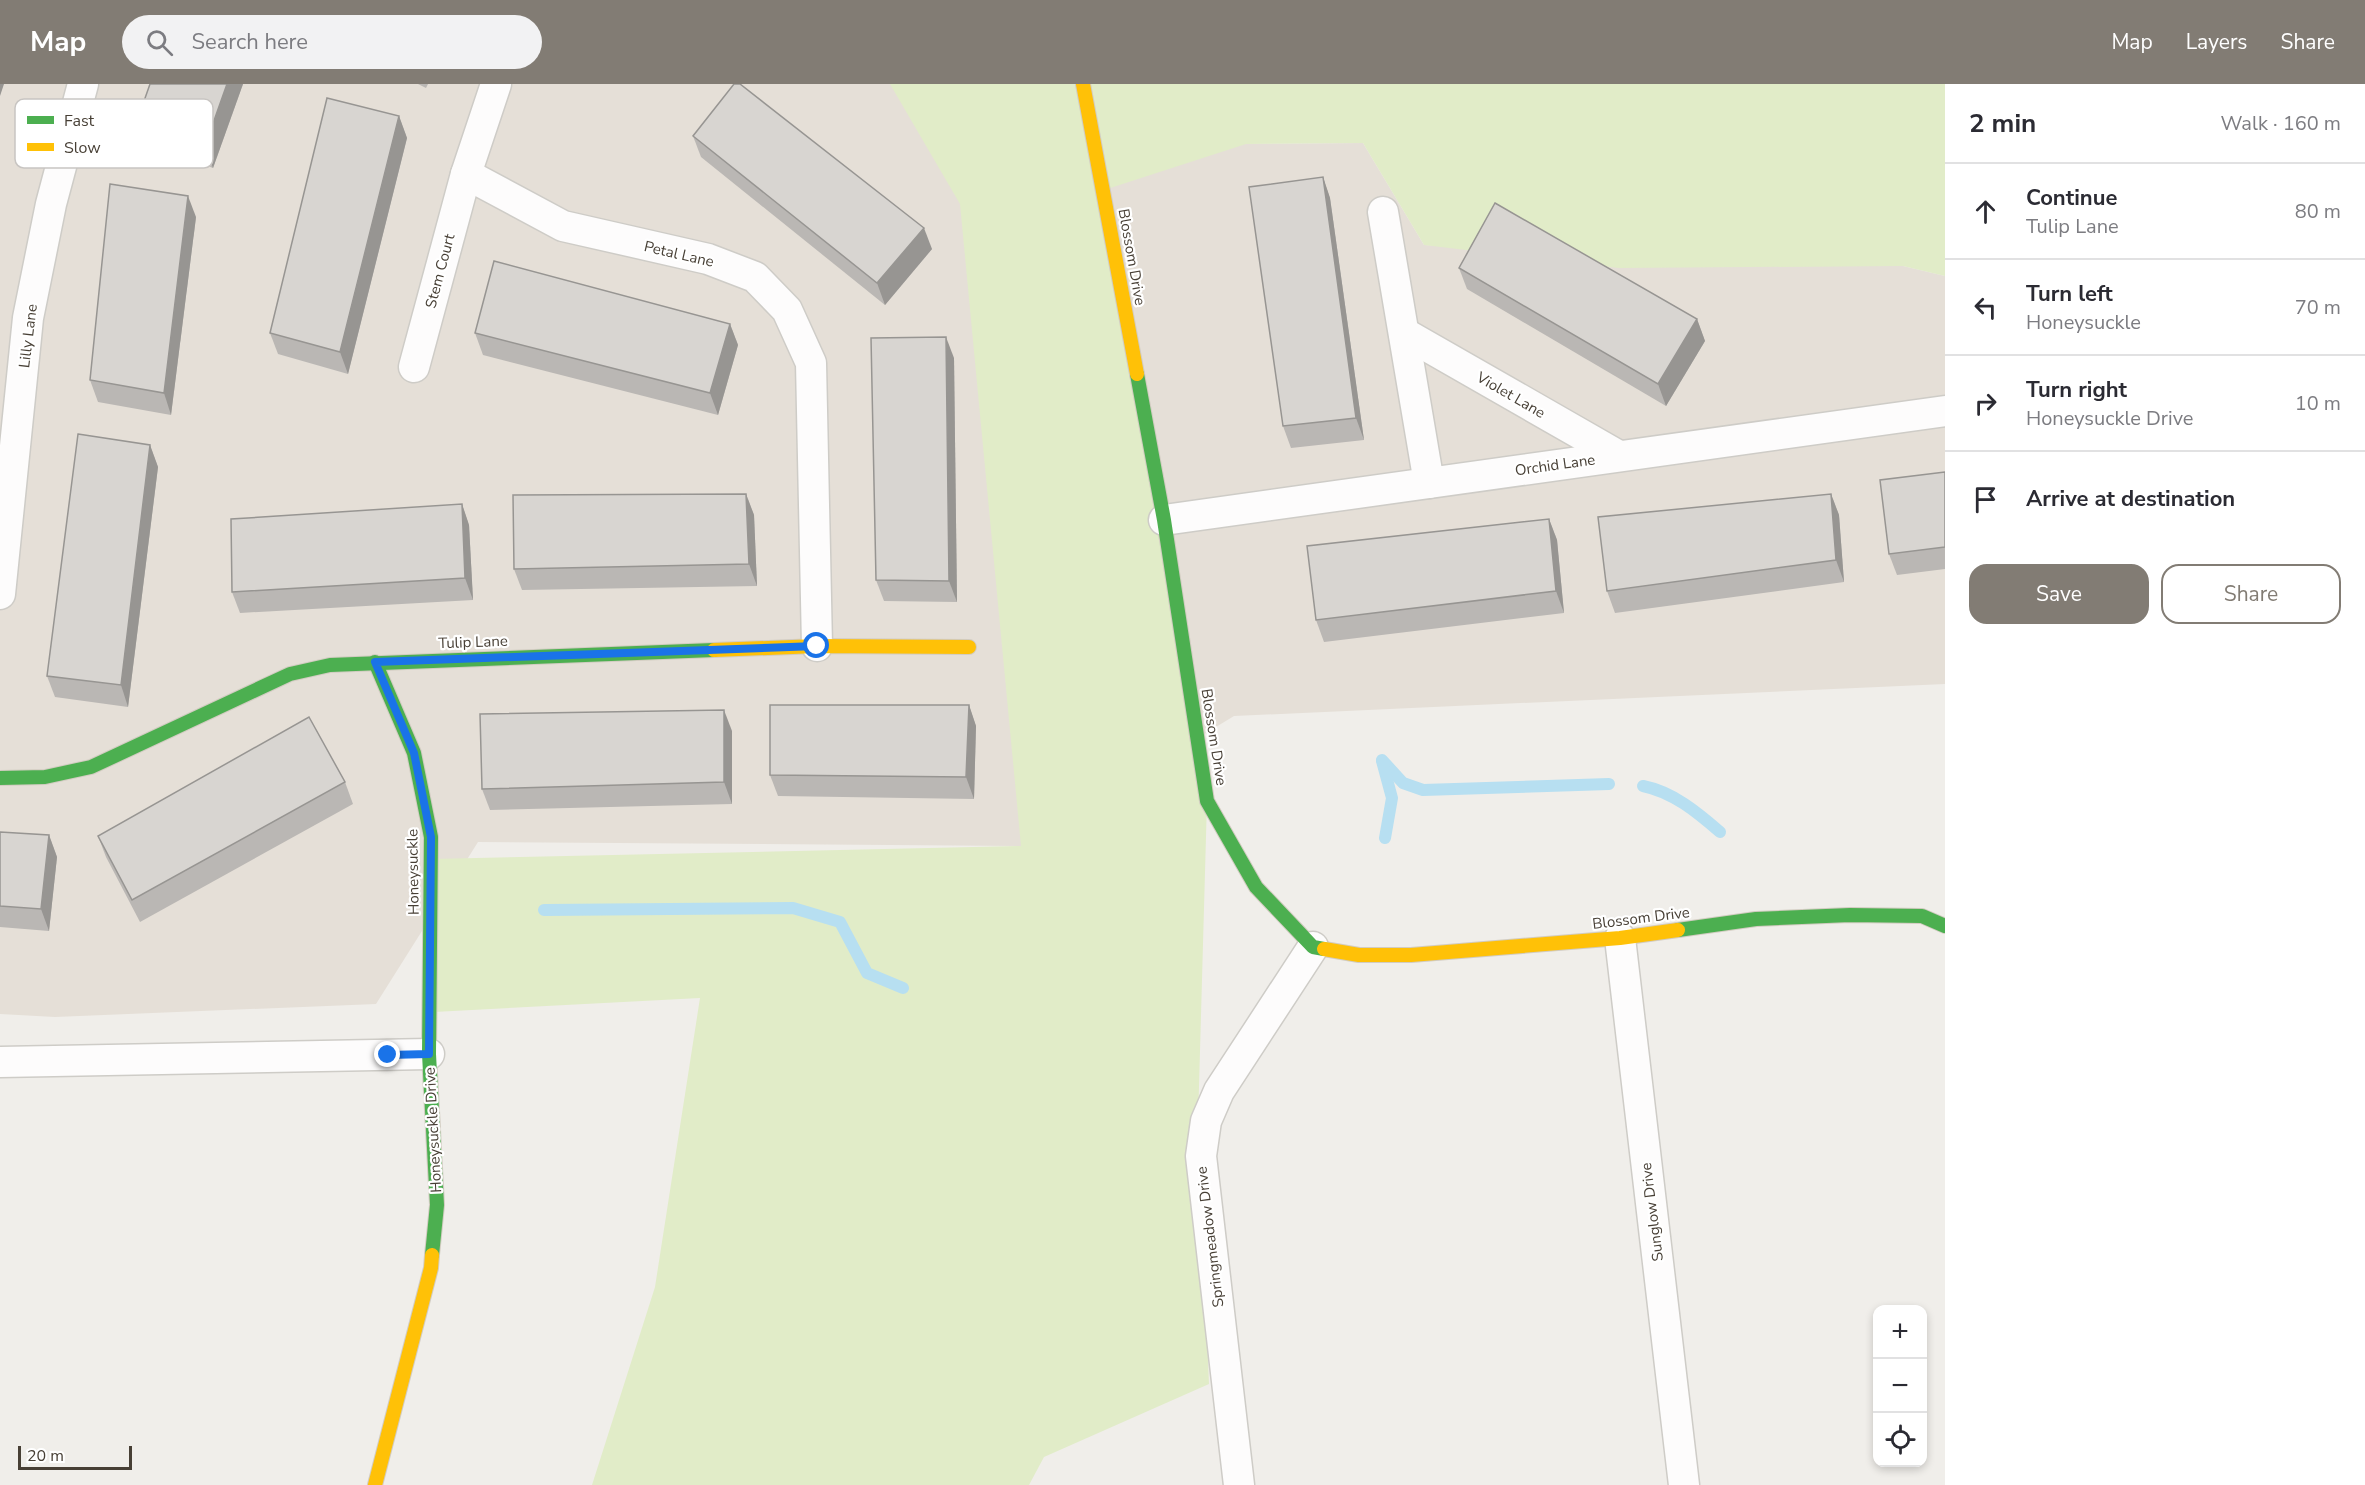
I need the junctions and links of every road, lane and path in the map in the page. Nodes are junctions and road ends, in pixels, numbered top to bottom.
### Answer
1 (83, 84) edge
2 (496, 84) edge
3 (1083, 84) edge
4 (79, 99) edge
5 (61, 168) edge
6 (466, 174) junction
7 (1383, 212) dead end
8 (1404, 333) junction
9 (414, 368) dead end
10 (1945, 411) edge
11 (1619, 456) junction
12 (1429, 483) junction
13 (1164, 520) junction
14 (0, 594) edge
15 (817, 646) junction
16 (969, 647) dead end
17 (375, 662) junction
18 (0, 778) edge
19 (1945, 926) edge
20 (1620, 938) junction
21 (1313, 947) junction
22 (429, 1054) junction
23 (0, 1062) edge
24 (375, 1485) edge
25 (1239, 1485) edge
26 (1684, 1485) edge

1 - 4 street, Lilly Lane
2 - 6 street
3 - 13 street, Blossom Drive
5 - 14 street, Lilly Lane
6 - 9 street, Stem Court
6 - 15 street, Petal Lane
7 - 8 street
8 - 11 street, Violet Lane
8 - 12 street
10 - 11 street, Orchid Lane
11 - 12 street, Orchid Lane
12 - 13 street, Orchid Lane
13 - 21 street, Blossom Drive
15 - 16 street, Tulip Lane
15 - 17 street, Tulip Lane
17 - 18 street, Tulip Lane
17 - 22 street, Honeysuckle
19 - 20 street, Blossom Drive
20 - 21 street, Blossom Drive
20 - 26 street, Sunglow Drive
21 - 25 street, Springmeadow Drive
22 - 23 street, Honeysuckle Drive
22 - 24 street, Honeysuckle Drive

